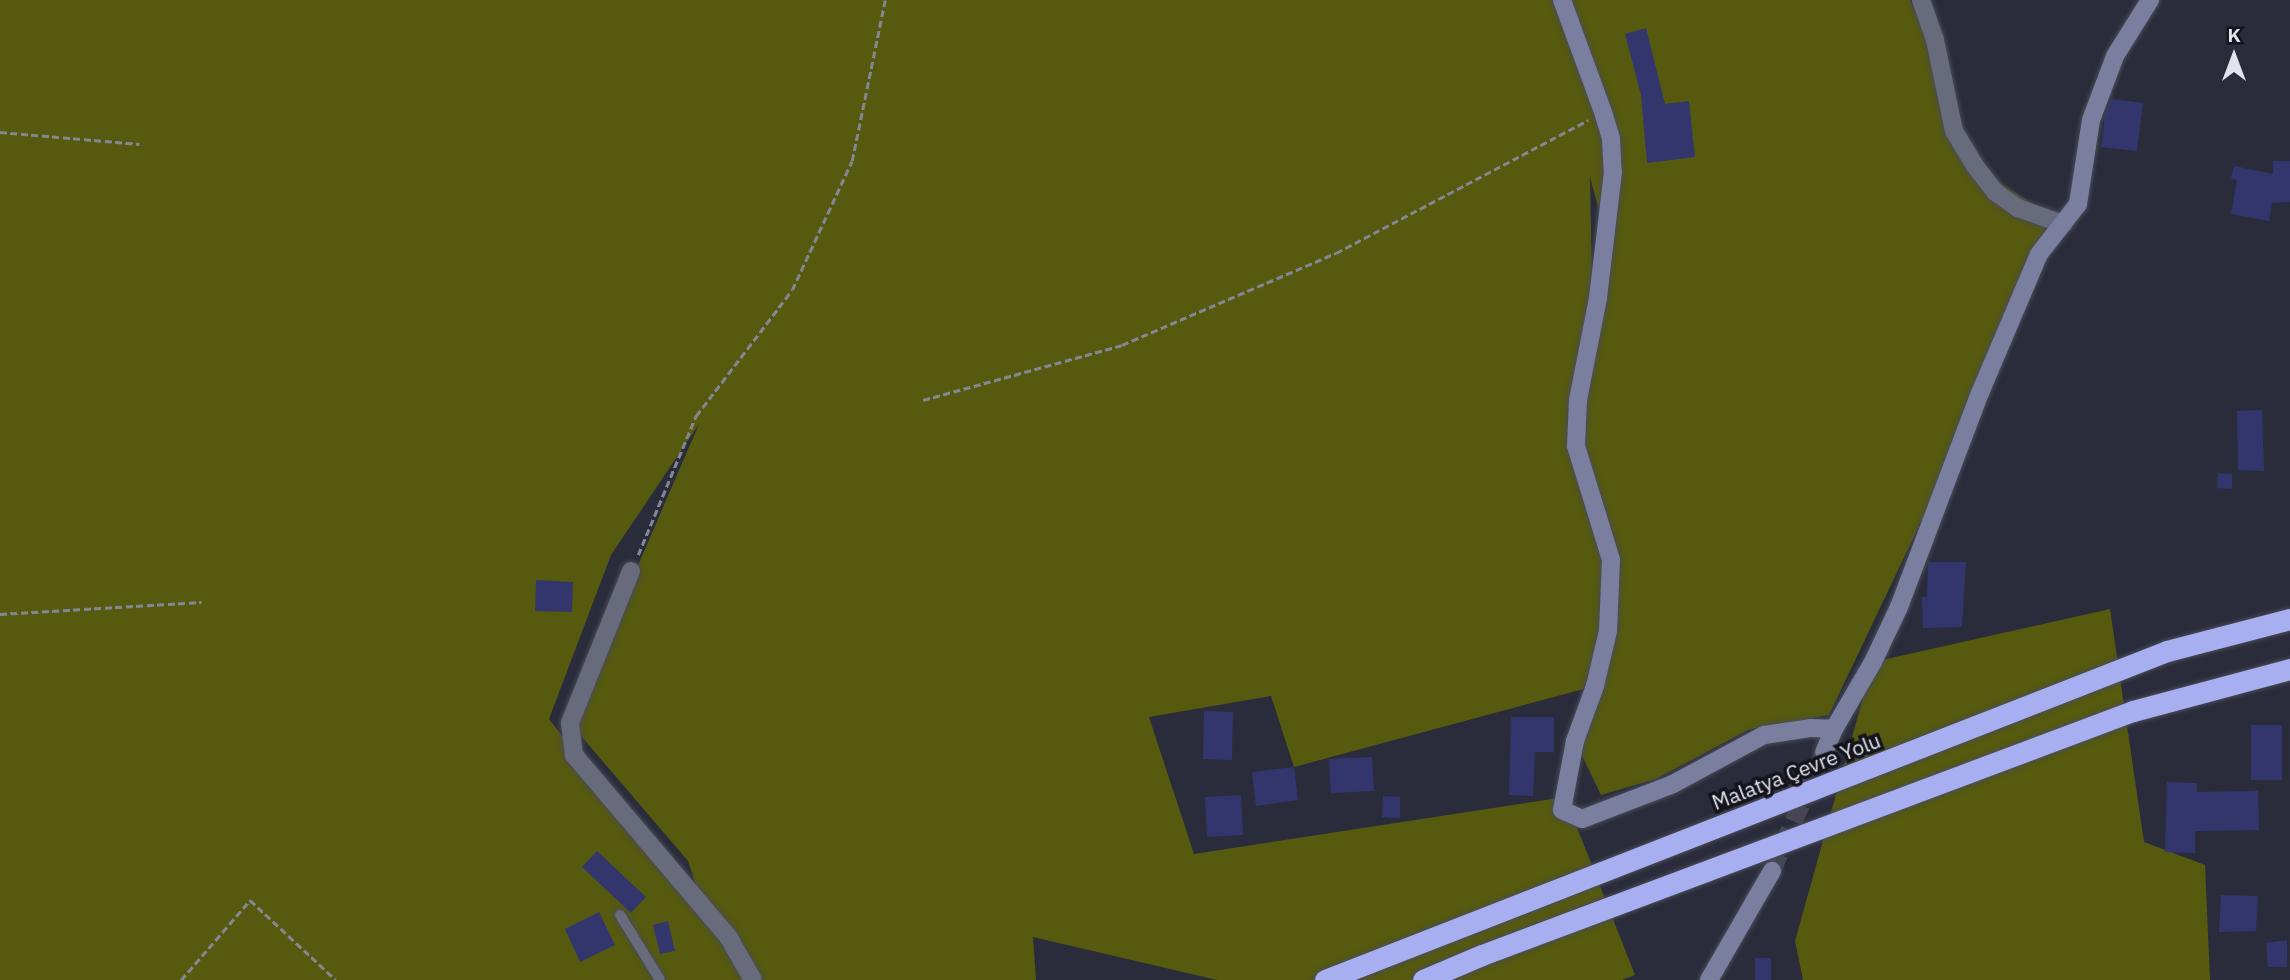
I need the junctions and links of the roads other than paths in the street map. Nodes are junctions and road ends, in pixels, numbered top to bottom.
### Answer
1 (1562, 0) edge
2 (1921, 0) edge
3 (2150, 0) edge
4 (2063, 224) junction
5 (631, 571) road end
6 (2290, 619) edge
7 (2290, 669) edge
8 (1834, 729) junction
9 (1824, 752) tunnel mouth
10 (1772, 871) tunnel mouth
11 (620, 915) dead end
12 (660, 980) edge
13 (752, 980) edge
14 (1325, 980) edge
15 (1423, 980) edge
16 (1709, 980) edge

1 - 8 street
2 - 4 street
3 - 4 street
4 - 8 street
5 - 13 street
6 - 14 highway, Malatya Çevre Yolu
7 - 15 highway
8 - 9 street
10 - 16 street
11 - 12 lane

